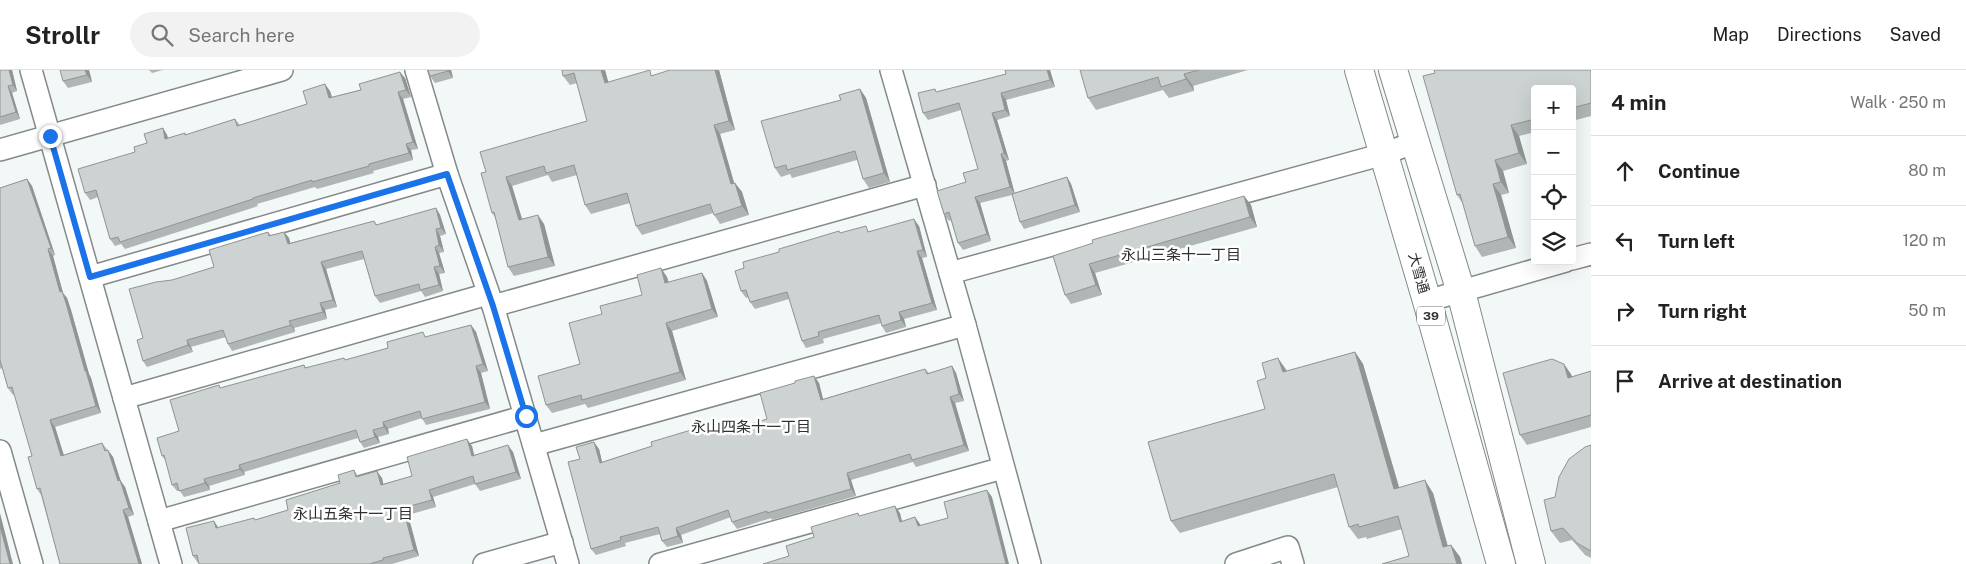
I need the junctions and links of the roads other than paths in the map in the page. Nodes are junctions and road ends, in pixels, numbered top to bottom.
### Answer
1 (31, 70) edge
2 (282, 70) edge
3 (416, 70) edge
4 (891, 70) edge
5 (1359, 70) edge
6 (1393, 70) edge
7 (50, 136) junction
8 (1415, 142) junction
9 (0, 150) edge
10 (1384, 154) junction
11 (447, 174) junction
12 (925, 184) junction
13 (1591, 254) edge
14 (1576, 259) edge
15 (1552, 265) edge
16 (950, 273) junction
17 (90, 277) junction
18 (1461, 292) junction
19 (490, 300) junction
20 (1427, 301) junction
21 (965, 325) junction
22 (124, 398) junction
23 (526, 416) junction
24 (534, 445) junction
25 (0, 452) edge
26 (1003, 468) junction
27 (159, 521) junction
28 (562, 542) junction
29 (32, 564) edge
30 (171, 564) edge
31 (484, 564) edge
32 (568, 564) edge
33 (660, 564) edge
34 (1030, 564) edge
35 (1236, 564) edge
36 (1293, 564) edge
37 (1501, 564) edge
38 (1531, 564) edge

1 - 7 street
2 - 7 street
3 - 11 street
4 - 12 street
5 - 10 highway, 大雪通 / 39
6 - 8 highway, 39
7 - 9 street
7 - 17 street
8 - 10 street
8 - 18 highway, 39
10 - 16 street
10 - 20 highway, 大雪通 / 39
11 - 17 street
11 - 19 street
12 - 16 street
12 - 19 street
13 - 14 street
15 - 18 street
16 - 21 street
17 - 22 street
18 - 20 street
18 - 38 highway, 39
19 - 22 street
19 - 23 street
20 - 37 highway, 大雪通 / 39
21 - 24 street
21 - 26 street
22 - 27 street
23 - 24 street
23 - 27 street
24 - 28 street
25 - 29 street
26 - 33 street
26 - 34 street
27 - 30 street
28 - 31 street
28 - 32 street
35 - 36 street

